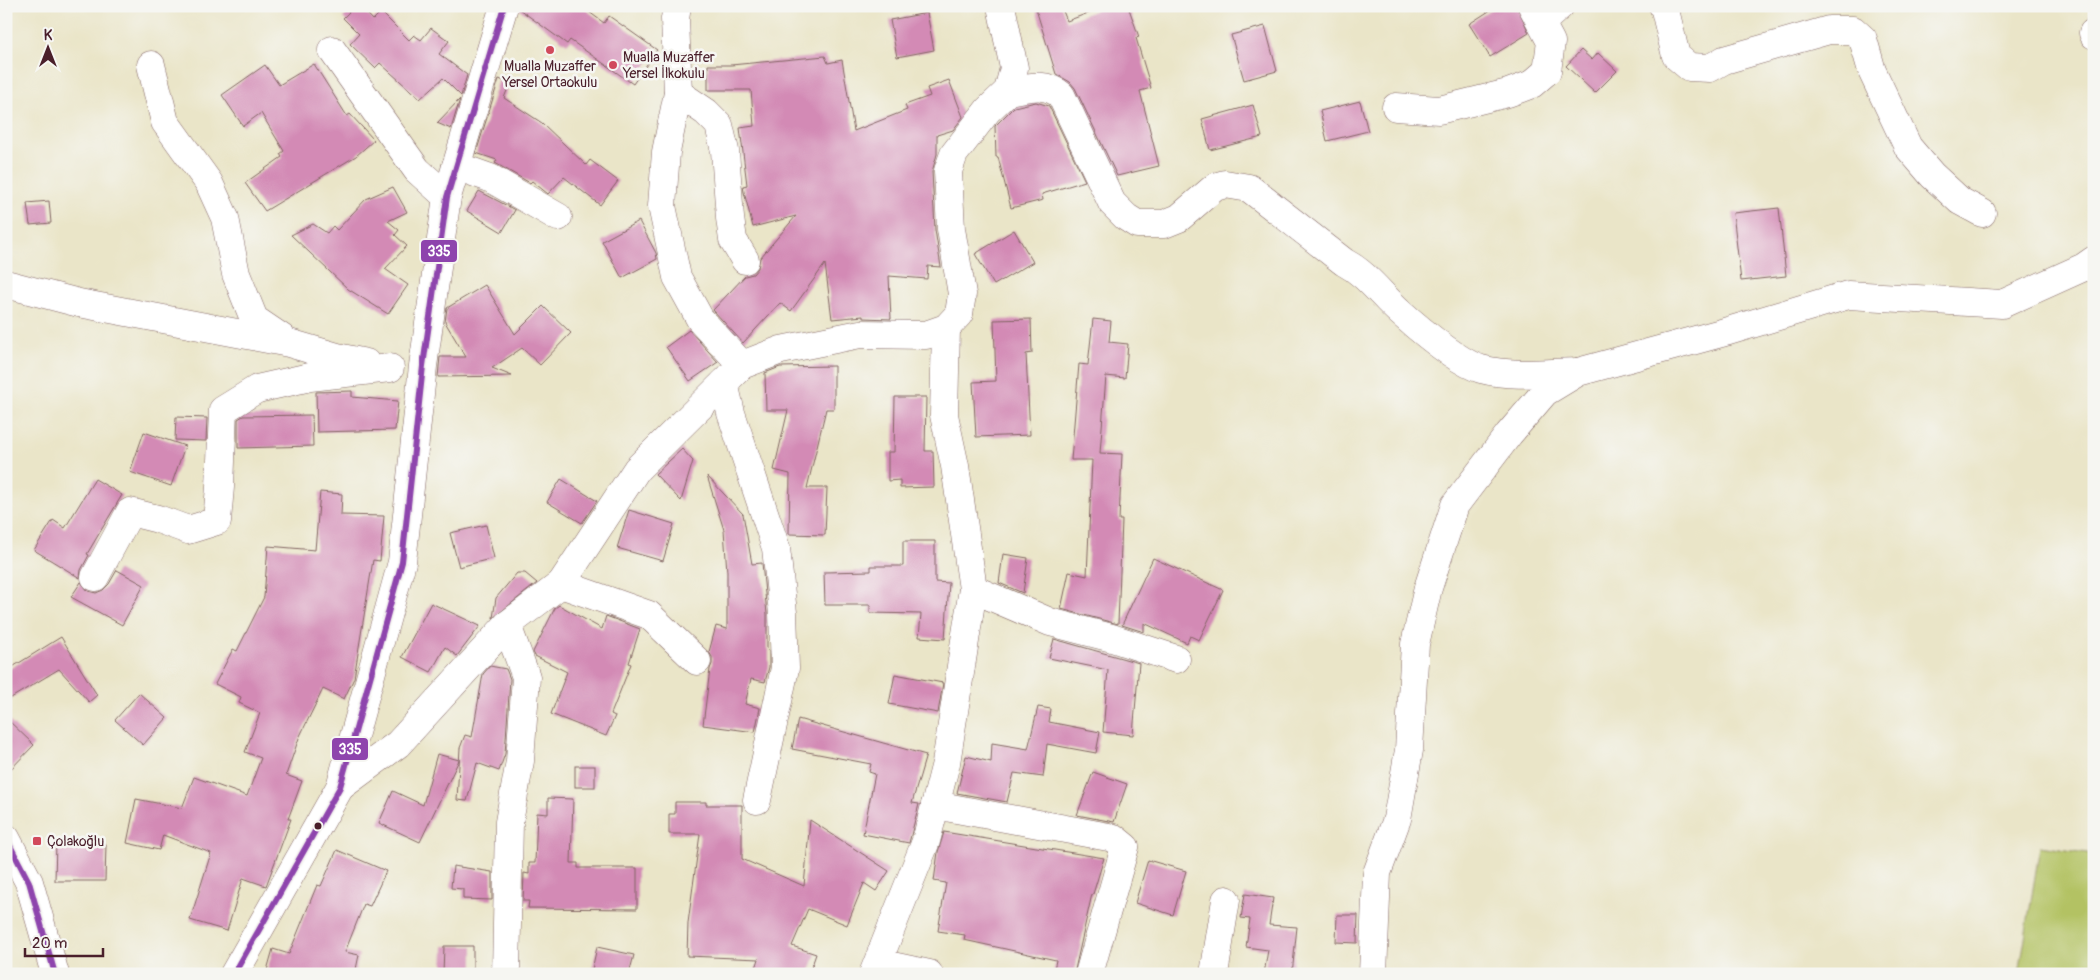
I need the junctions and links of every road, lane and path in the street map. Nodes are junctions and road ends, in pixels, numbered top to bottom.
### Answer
1 (504, 6) edge
2 (677, 6) edge
3 (1001, 6) edge
4 (1662, 6) edge
5 (1545, 11) edge
6 (332, 50) dead end
7 (151, 66) dead end
8 (1008, 91) junction
9 (678, 92) junction
10 (1396, 107) dead end
11 (456, 166) junction
12 (447, 197) junction
13 (1982, 213) dead end
14 (558, 217) dead end
15 (745, 260) dead end
16 (2094, 260) edge
17 (6, 284) edge
18 (946, 328) junction
19 (289, 343) junction
20 (423, 366) junction
21 (390, 368) junction
22 (1578, 372) junction
23 (733, 374) junction
24 (95, 577) dead end
25 (561, 584) junction
26 (972, 589) junction
27 (508, 624) junction
28 (1176, 659) dead end
29 (697, 661) dead end
30 (340, 787) junction
31 (757, 800) dead end
32 (935, 805) junction
33 (6, 838) edge
34 (1226, 900) dead end
35 (876, 968) edge
36 (55, 974) edge
37 (234, 974) edge
38 (506, 974) edge
39 (930, 974) edge
40 (1089, 974) edge
41 (1214, 974) edge
42 (1373, 974) edge

1 - 11 street
2 - 9 street
3 - 8 street
4 - 13 street
5 - 10 street
6 - 12 street
7 - 19 street
8 - 18 street
8 - 22 street
9 - 15 street
9 - 23 street
11 - 12 street
11 - 14 street
12 - 20 street
16 - 22 street
17 - 19 street
18 - 23 street
18 - 26 street
19 - 21 street
20 - 21 street
20 - 30 street
21 - 24 street
22 - 42 street
23 - 25 street
23 - 31 street
25 - 27 street
25 - 29 street
26 - 28 street
26 - 32 street
27 - 30 street
27 - 38 street
30 - 37 street
32 - 35 street
32 - 40 street
33 - 36 street
34 - 41 street
35 - 39 street

